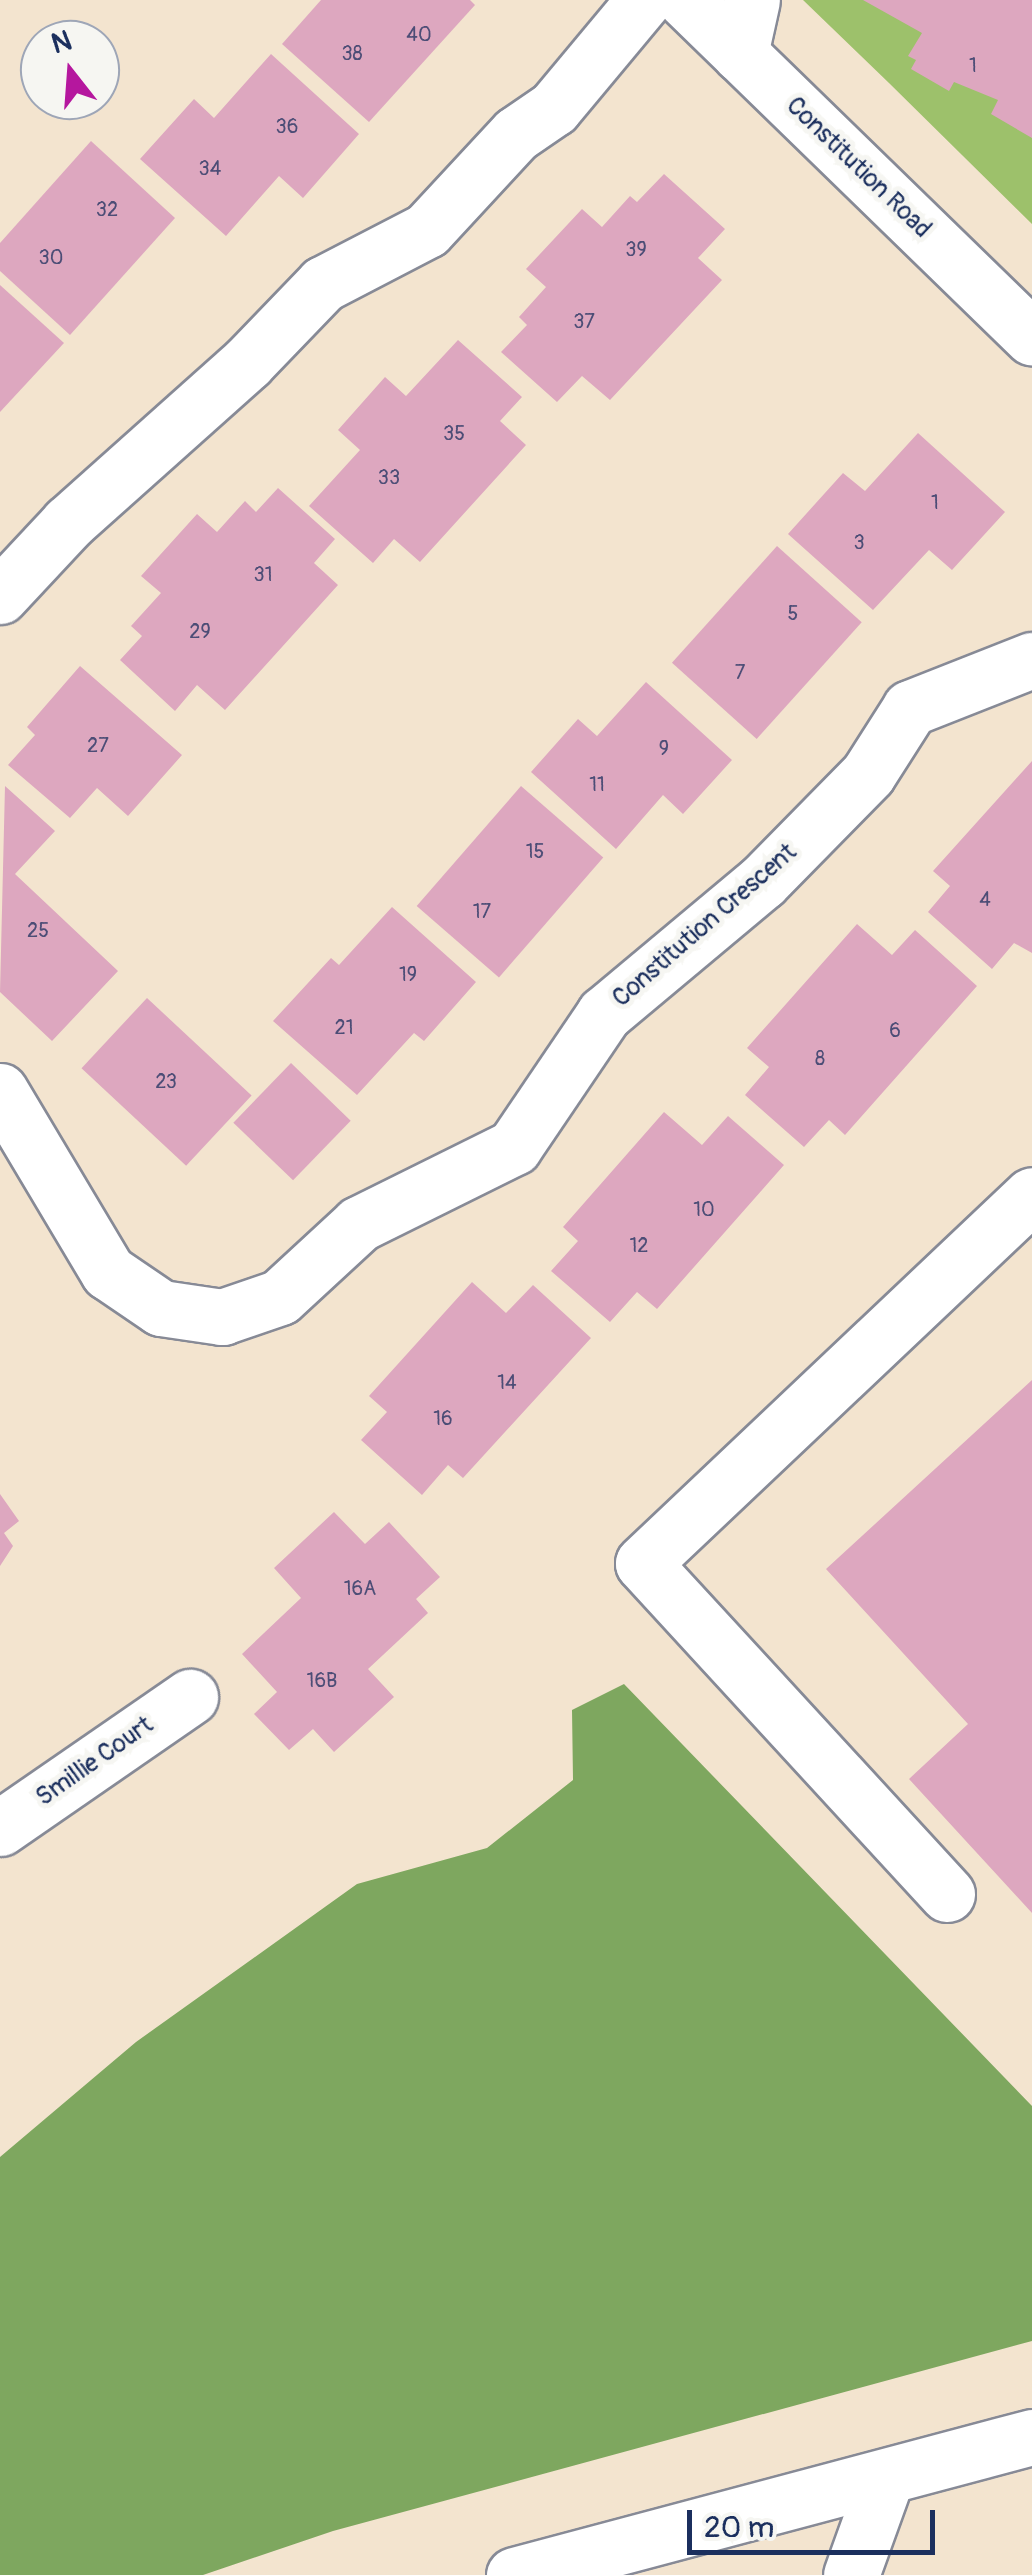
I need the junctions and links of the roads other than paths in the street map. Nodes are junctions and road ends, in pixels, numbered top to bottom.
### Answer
1 (644, 0) edge
2 (685, 0) edge
3 (752, 0) edge
4 (740, 54) junction
5 (1032, 337) edge
6 (0, 596) edge
7 (1032, 660) edge
8 (0, 1091) edge
9 (1032, 1195) edge
10 (190, 1697) dead end
11 (0, 1828) edge
12 (947, 1894) dead end
13 (1032, 2437) edge
14 (886, 2478) junction
15 (514, 2575) edge
16 (852, 2575) edge

1 - 6 street
2 - 4 street, Constitution Road
3 - 4 street
4 - 5 street, Constitution Road
7 - 8 street, Constitution Crescent
9 - 12 street
10 - 11 street, Smillie Court
13 - 14 street
14 - 15 street
14 - 16 street

